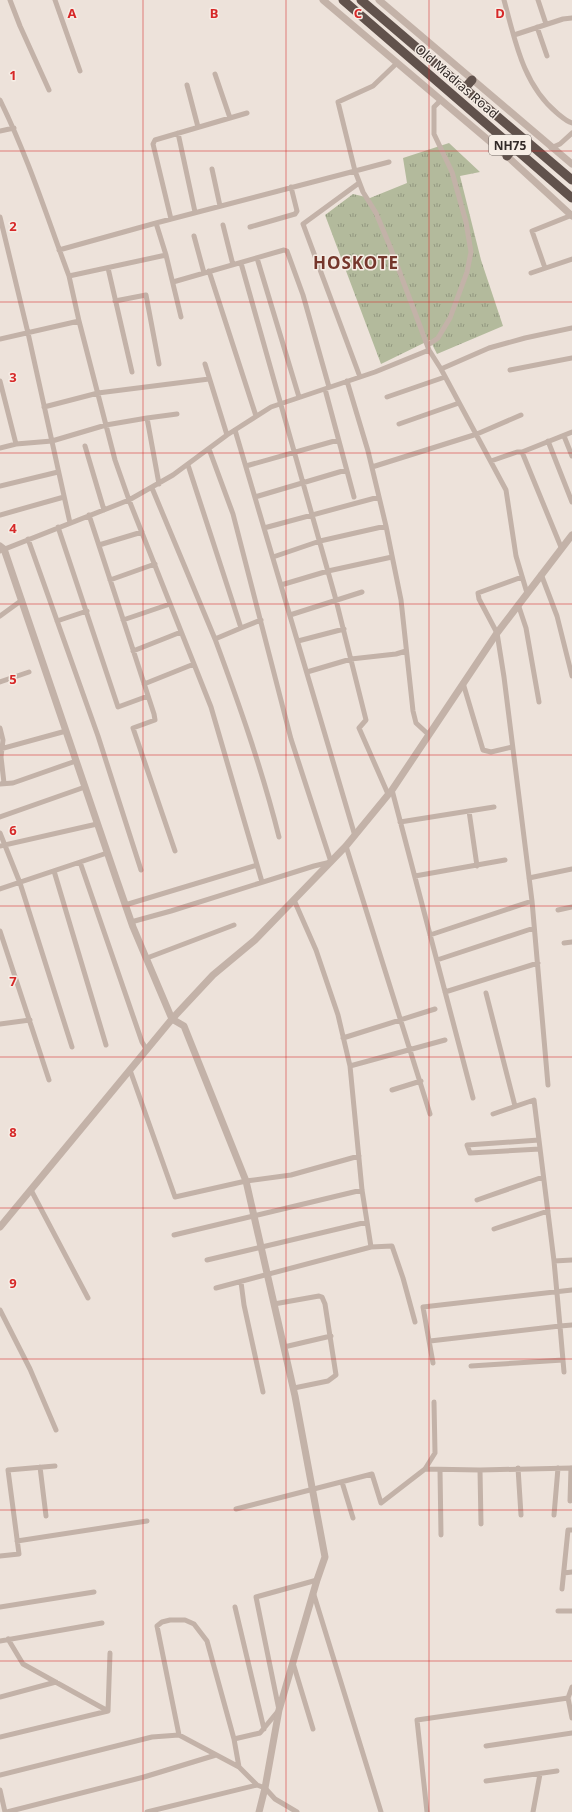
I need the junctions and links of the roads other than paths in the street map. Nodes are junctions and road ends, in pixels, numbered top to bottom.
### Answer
1 (10, 0) edge
2 (55, 0) edge
3 (323, 0) edge
4 (343, 0) edge
5 (361, 0) edge
6 (379, 0) edge
7 (504, 0) edge
8 (538, 0) edge
9 (572, 18) edge
10 (546, 24) junction
11 (537, 27) junction
12 (514, 35) junction
13 (547, 56) dead end
14 (397, 63) junction
15 (80, 71) dead end
16 (215, 74) dead end
17 (472, 80) junction
18 (187, 85) dead end
19 (464, 89) junction
20 (49, 90) dead end
21 (0, 100) edge
22 (441, 100) junction
23 (247, 113) dead end
24 (230, 118) junction
25 (572, 123) edge
26 (198, 127) junction
27 (14, 128) junction
28 (0, 131) edge
29 (178, 133) junction
30 (572, 133) edge
31 (513, 148) junction
32 (551, 148) junction
33 (507, 156) junction
34 (389, 162) dead end
35 (572, 164) edge
36 (212, 169) dead end
37 (355, 171) junction
38 (572, 180) edge
39 (359, 182) junction
40 (291, 187) junction
41 (572, 198) edge
42 (220, 206) junction
43 (195, 212) junction
44 (572, 216) edge
45 (0, 217) edge
46 (171, 219) junction
47 (156, 223) junction
48 (223, 225) dead end
49 (250, 227) dead end
50 (194, 236) dead end
51 (59, 250) junction
52 (166, 255) junction
53 (257, 258) junction
54 (572, 259) edge
55 (241, 263) junction
56 (233, 265) junction
57 (108, 268) junction
58 (545, 268) junction
59 (206, 272) junction
60 (531, 273) dead end
61 (68, 276) junction
62 (173, 282) junction
63 (115, 301) junction
64 (181, 317) dead end
65 (80, 321) junction
66 (572, 328) edge
67 (28, 333) junction
68 (0, 339) edge
69 (429, 348) junction
70 (572, 358) edge
71 (159, 364) dead end
72 (205, 364) dead end
73 (441, 370) junction
74 (510, 370) dead end
75 (132, 372) dead end
76 (360, 377) junction
77 (445, 377) junction
78 (210, 379) junction
79 (0, 381) edge
80 (347, 382) junction
81 (327, 388) junction
82 (98, 393) junction
83 (299, 397) junction
84 (386, 397) dead end
85 (282, 403) junction
86 (459, 403) junction
87 (44, 407) junction
88 (177, 414) dead end
89 (521, 415) dead end
90 (256, 416) junction
91 (147, 418) junction
92 (399, 424) dead end
93 (106, 425) junction
94 (235, 430) junction
95 (572, 432) edge
96 (477, 434) junction
97 (227, 435) junction
98 (564, 436) junction
99 (338, 440) junction
100 (52, 441) junction
101 (548, 441) junction
102 (16, 444) junction
103 (84, 446) dead end
104 (0, 448) edge
105 (209, 449) junction
106 (295, 452) junction
107 (522, 452) junction
108 (572, 456) edge
109 (491, 461) junction
110 (188, 465) junction
111 (246, 466) junction
112 (372, 467) junction
113 (346, 470) junction
114 (58, 472) junction
115 (303, 482) junction
116 (159, 484) junction
117 (0, 486) edge
118 (152, 488) junction
119 (379, 496) junction
120 (64, 497) junction
121 (255, 497) junction
122 (354, 498) dead end
123 (129, 500) junction
124 (572, 502) edge
125 (104, 510) junction
126 (0, 515) edge
127 (89, 515) junction
128 (312, 515) junction
129 (70, 523) junction
130 (386, 526) junction
131 (58, 527) junction
132 (264, 528) junction
133 (142, 532) junction
134 (572, 535) edge
135 (28, 539) junction
136 (320, 542) junction
137 (99, 545) junction
138 (561, 548) junction
139 (2, 549) edge
140 (273, 557) junction
141 (392, 557) junction
142 (155, 564) junction
143 (328, 571) junction
144 (542, 574) junction
145 (522, 577) junction
146 (110, 580) junction
147 (281, 585) junction
148 (362, 592) dead end
149 (527, 593) junction
150 (22, 600) junction
151 (336, 600) junction
152 (170, 604) junction
153 (518, 604) junction
154 (87, 611) junction
155 (290, 615) junction
156 (0, 616) edge
157 (123, 620) junction
158 (261, 620) junction
159 (57, 621) junction
160 (241, 628) junction
161 (344, 630) junction
162 (181, 632) junction
163 (497, 633) junction
164 (214, 638) junction
165 (298, 641) junction
166 (406, 650) junction
167 (133, 651) junction
168 (350, 659) junction
169 (194, 664) junction
170 (29, 672) dead end
171 (307, 672) junction
172 (572, 676) edge
173 (0, 682) edge
174 (463, 683) junction
175 (144, 684) junction
176 (148, 696) junction
177 (540, 702) dead end
178 (0, 728) edge
179 (66, 730) junction
180 (429, 735) junction
181 (512, 748) junction
182 (1, 749) edge
183 (76, 761) junction
184 (2, 784) edge
185 (85, 787) junction
186 (390, 792) junction
187 (494, 807) dead end
188 (469, 811) junction
189 (0, 817) edge
190 (400, 822) junction
191 (97, 824) junction
192 (0, 834) edge
193 (355, 836) junction
194 (279, 837) dead end
195 (2, 846) edge
196 (346, 846) junction
197 (175, 850) dead end
198 (107, 853) junction
199 (505, 860) dead end
200 (80, 862) junction
201 (331, 862) junction
202 (257, 865) junction
203 (477, 866) junction
204 (572, 869) edge
205 (141, 870) dead end
206 (54, 871) junction
207 (414, 876) junction
208 (529, 878) junction
209 (262, 882) junction
210 (20, 883) junction
211 (0, 889) edge
212 (294, 900) junction
213 (532, 901) junction
214 (125, 905) junction
215 (572, 907) edge
216 (558, 910) dead end
217 (131, 922) junction
218 (234, 925) dead end
219 (534, 928) junction
220 (0, 931) edge
221 (430, 935) junction
222 (572, 942) edge
223 (564, 943) dead end
224 (147, 958) junction
225 (437, 960) junction
226 (538, 963) junction
227 (445, 992) junction
228 (486, 993) dead end
229 (435, 1009) dead end
230 (172, 1019) junction
231 (401, 1019) junction
232 (30, 1020) junction
233 (0, 1024) edge
234 (343, 1038) junction
235 (445, 1040) dead end
236 (106, 1046) dead end
237 (72, 1047) dead end
238 (147, 1050) junction
239 (410, 1050) junction
240 (350, 1066) junction
241 (130, 1070) junction
242 (49, 1080) dead end
243 (421, 1081) junction
244 (548, 1085) dead end
245 (392, 1090) dead end
246 (473, 1098) dead end
247 (515, 1106) junction
248 (430, 1114) dead end
249 (493, 1114) dead end
250 (539, 1140) junction
251 (540, 1149) junction
252 (359, 1156) junction
253 (543, 1177) junction
254 (246, 1182) junction
255 (31, 1190) junction
256 (362, 1190) junction
257 (477, 1200) dead end
258 (548, 1211) junction
259 (254, 1216) junction
260 (367, 1222) junction
261 (0, 1227) edge
262 (494, 1228) dead end
263 (174, 1235) dead end
264 (261, 1247) junction
265 (371, 1247) junction
266 (207, 1260) dead end
267 (572, 1260) edge
268 (554, 1261) junction
269 (267, 1274) junction
270 (241, 1282) junction
271 (216, 1288) dead end
272 (572, 1290) edge
273 (556, 1291) junction
274 (88, 1298) dead end
275 (274, 1304) junction
276 (0, 1310) edge
277 (415, 1322) dead end
278 (572, 1325) edge
279 (560, 1326) junction
280 (331, 1336) junction
281 (430, 1340) junction
282 (284, 1347) junction
283 (563, 1360) junction
284 (433, 1362) dead end
285 (471, 1366) dead end
286 (564, 1372) dead end
287 (294, 1388) junction
288 (263, 1392) dead end
289 (434, 1402) dead end
290 (56, 1430) dead end
291 (55, 1466) dead end
292 (40, 1467) junction
293 (518, 1468) junction
294 (558, 1468) junction
295 (572, 1468) edge
296 (425, 1469) junction
297 (440, 1470) junction
298 (480, 1470) junction
299 (342, 1482) junction
300 (313, 1489) junction
301 (570, 1501) dead end
302 (236, 1509) dead end
303 (521, 1515) dead end
304 (554, 1515) dead end
305 (46, 1516) dead end
306 (353, 1518) dead end
307 (147, 1521) dead end
308 (481, 1524) dead end
309 (572, 1530) edge
310 (441, 1535) dead end
311 (17, 1541) junction
312 (0, 1556) edge
313 (572, 1572) edge
314 (564, 1573) junction
315 (317, 1580) junction
316 (562, 1589) dead end
317 (94, 1592) dead end
318 (314, 1595) junction
319 (0, 1607) edge
320 (235, 1608) dead end
321 (558, 1611) dead end
322 (572, 1611) edge
323 (102, 1623) dead end
324 (8, 1640) junction
325 (0, 1641) edge
326 (110, 1653) dead end
327 (293, 1663) junction
328 (56, 1682) junction
329 (572, 1687) edge
330 (0, 1697) edge
331 (568, 1698) junction
332 (279, 1710) junction
333 (108, 1711) junction
334 (572, 1718) edge
335 (264, 1729) junction
336 (313, 1729) dead end
337 (572, 1733) edge
338 (179, 1735) junction
339 (0, 1737) edge
340 (234, 1739) junction
341 (486, 1746) dead end
342 (216, 1755) junction
343 (239, 1768) junction
344 (557, 1771) dead end
345 (540, 1774) junction
346 (0, 1775) edge
347 (486, 1781) dead end
348 (257, 1784) junction
349 (265, 1788) junction
350 (0, 1790) edge
351 (6, 1812) edge
352 (147, 1812) edge
353 (259, 1812) edge
354 (297, 1812) edge
355 (381, 1812) edge
356 (427, 1812) edge
357 (533, 1812) edge

1 - 20 street
2 - 15 street
3 - 14 street
4 - 31 highway, Old Madras Road / NH75
5 - 19 highway, Old Madras Road / NH75
6 - 17 street
7 - 12 street
8 - 10 street
9 - 10 street
10 - 11 street
11 - 12 street
11 - 13 street
12 - 25 street
14 - 22 street
14 - 37 street
16 - 24 street
17 - 19 highway
17 - 32 street
18 - 26 street
19 - 38 highway, Old Madras Road / NH75
21 - 27 street
22 - 33 street
22 - 69 street
23 - 24 street
24 - 26 street
26 - 29 street
27 - 28 street
27 - 51 street
29 - 43 street
29 - 46 street
30 - 32 street
31 - 33 highway
31 - 41 highway, Old Madras Road / NH75
32 - 35 street
33 - 44 street
34 - 37 street
36 - 42 street
37 - 39 street
37 - 40 street
39 - 69 street
39 - 76 street
40 - 42 street
40 - 49 street
42 - 43 street
43 - 46 street
44 - 58 street
45 - 67 street
46 - 47 street
47 - 51 street
47 - 52 street
48 - 56 street
50 - 59 street
51 - 61 street
52 - 57 street
52 - 62 street
53 - 55 street
53 - 81 street
53 - 83 street
54 - 58 street
55 - 56 street
55 - 85 street
56 - 59 street
57 - 61 street
57 - 63 street
58 - 60 street
59 - 62 street
59 - 90 street
61 - 65 street
62 - 64 street
63 - 71 street
63 - 75 street
65 - 67 street
65 - 82 street
66 - 73 street
67 - 68 street
67 - 87 street
69 - 73 street
69 - 76 street
70 - 74 street
72 - 78 street
73 - 77 street
76 - 80 street
77 - 84 street
77 - 86 street
78 - 82 street
78 - 97 street
79 - 102 street
80 - 81 street
80 - 112 street
81 - 83 street
81 - 99 street
82 - 87 street
82 - 93 street
83 - 85 street
85 - 90 street
85 - 106 street
86 - 92 street
86 - 96 street
87 - 100 street
88 - 91 street
89 - 96 street
90 - 94 street
91 - 93 street
91 - 116 street
93 - 100 street
93 - 123 street
94 - 97 street
94 - 111 street
95 - 98 street
96 - 109 street
96 - 112 street
97 - 105 street
98 - 101 street
98 - 108 street
99 - 106 street
99 - 113 street
100 - 102 street
100 - 114 street
101 - 107 street
101 - 124 street
102 - 104 street
103 - 125 street
105 - 110 street
105 - 158 street
106 - 111 street
106 - 115 street
107 - 109 street
107 - 138 street
109 - 145 street
110 - 116 street
110 - 160 street
111 - 121 street
112 - 119 street
113 - 115 street
113 - 122 street
114 - 117 street
114 - 120 street
115 - 121 street
115 - 128 street
116 - 118 street
118 - 123 street
118 - 164 street
119 - 128 street
119 - 130 street
120 - 126 street
120 - 129 street
121 - 132 street
123 - 125 street
123 - 133 street
125 - 127 street
127 - 129 street
127 - 137 street
128 - 132 street
128 - 136 street
129 - 131 street
130 - 136 street
130 - 141 street
131 - 135 street
131 - 154 street
132 - 140 street
133 - 137 street
133 - 142 street
134 - 138 street
135 - 139 street
135 - 159 street
136 - 140 street
136 - 143 street
137 - 146 street
138 - 144 street
139 - 150 street
140 - 147 street
141 - 143 street
141 - 166 street
142 - 146 street
142 - 152 street
143 - 147 street
143 - 151 street
144 - 149 street
144 - 172 street
145 - 149 street
145 - 163 street
146 - 157 street
147 - 155 street
148 - 151 street
149 - 153 street
150 - 156 street
150 - 179 street
151 - 155 street
151 - 161 street
152 - 157 street
152 - 162 street
153 - 163 street
153 - 177 street
154 - 159 street
154 - 176 street
155 - 165 street
157 - 167 street
158 - 160 street
158 - 201 street
159 - 205 street
160 - 164 street
161 - 165 street
161 - 168 street
162 - 167 street
162 - 169 street
163 - 174 street
163 - 181 street
164 - 194 street
165 - 171 street
166 - 168 street
166 - 180 street
167 - 175 street
168 - 171 street
168 - 186 street
169 - 175 street
169 - 202 street
170 - 173 street
171 - 193 street
174 - 180 street
174 - 181 street
175 - 176 street
176 - 197 street
178 - 182 street
179 - 182 street
179 - 183 street
180 - 186 street
181 - 208 street
182 - 184 street
183 - 184 street
183 - 185 street
185 - 189 street
185 - 191 street
186 - 190 street
186 - 193 street
187 - 188 street
188 - 190 street
188 - 203 street
190 - 207 street
191 - 195 street
191 - 198 street
192 - 195 street
193 - 196 street
195 - 210 street
196 - 201 street
196 - 231 street
198 - 200 street
198 - 214 street
199 - 203 street
200 - 206 street
200 - 238 street
201 - 209 street
201 - 212 street
202 - 209 street
202 - 214 street
203 - 207 street
204 - 208 street
206 - 210 street
206 - 236 street
207 - 221 street
208 - 213 street
209 - 217 street
210 - 211 street
210 - 237 street
212 - 230 street
212 - 234 street
213 - 219 street
213 - 221 street
214 - 217 street
215 - 216 street
217 - 224 street
218 - 224 street
219 - 225 street
219 - 226 street
220 - 232 street
221 - 225 street
222 - 223 street
224 - 230 street
225 - 227 street
226 - 227 street
226 - 244 street
227 - 246 street
228 - 247 street
229 - 231 street
230 - 238 street
230 - 254 street
231 - 234 street
231 - 239 street
232 - 233 street
232 - 242 street
234 - 240 street
235 - 239 street
238 - 241 street
239 - 240 street
239 - 243 street
240 - 252 street
241 - 254 street
241 - 255 street
243 - 245 street
243 - 248 street
247 - 249 street
247 - 250 street
250 - 251 street
250 - 251 street
251 - 253 street
252 - 254 street
252 - 256 street
253 - 257 street
253 - 258 street
254 - 259 street
255 - 261 street
255 - 274 street
256 - 259 street
256 - 260 street
258 - 262 street
258 - 268 street
259 - 263 street
259 - 264 street
260 - 264 street
260 - 265 street
264 - 266 street
264 - 269 street
265 - 269 street
265 - 277 street
267 - 268 street
268 - 273 street
269 - 270 street
269 - 275 street
270 - 271 street
270 - 288 street
272 - 273 street
273 - 279 street
273 - 281 street
275 - 280 street
275 - 282 street
276 - 290 street
278 - 279 street
279 - 281 street
279 - 283 street
280 - 282 street
280 - 287 street
281 - 284 street
282 - 287 street
283 - 285 street
283 - 286 street
287 - 300 street
289 - 296 street
291 - 292 street
292 - 305 street
292 - 311 street
293 - 294 street
293 - 298 street
293 - 303 street
294 - 295 street
294 - 304 street
295 - 301 street
296 - 297 street
296 - 299 street
297 - 298 street
297 - 310 street
298 - 308 street
299 - 300 street
299 - 306 street
300 - 302 street
300 - 315 street
307 - 311 street
309 - 314 street
311 - 312 street
313 - 314 street
314 - 316 street
315 - 318 street
315 - 332 street
317 - 319 street
318 - 327 street
318 - 355 street
320 - 335 street
321 - 322 street
323 - 324 street
324 - 325 street
324 - 328 street
326 - 333 street
327 - 332 street
327 - 336 street
328 - 330 street
328 - 333 street
329 - 331 street
331 - 334 street
331 - 356 street
332 - 335 street
332 - 349 street
333 - 339 street
335 - 340 street
337 - 341 street
338 - 340 street
338 - 342 street
338 - 346 street
340 - 343 street
342 - 343 street
342 - 351 street
343 - 348 street
344 - 345 street
345 - 347 street
345 - 357 street
348 - 349 street
348 - 352 street
349 - 353 street
349 - 354 street
350 - 351 street

